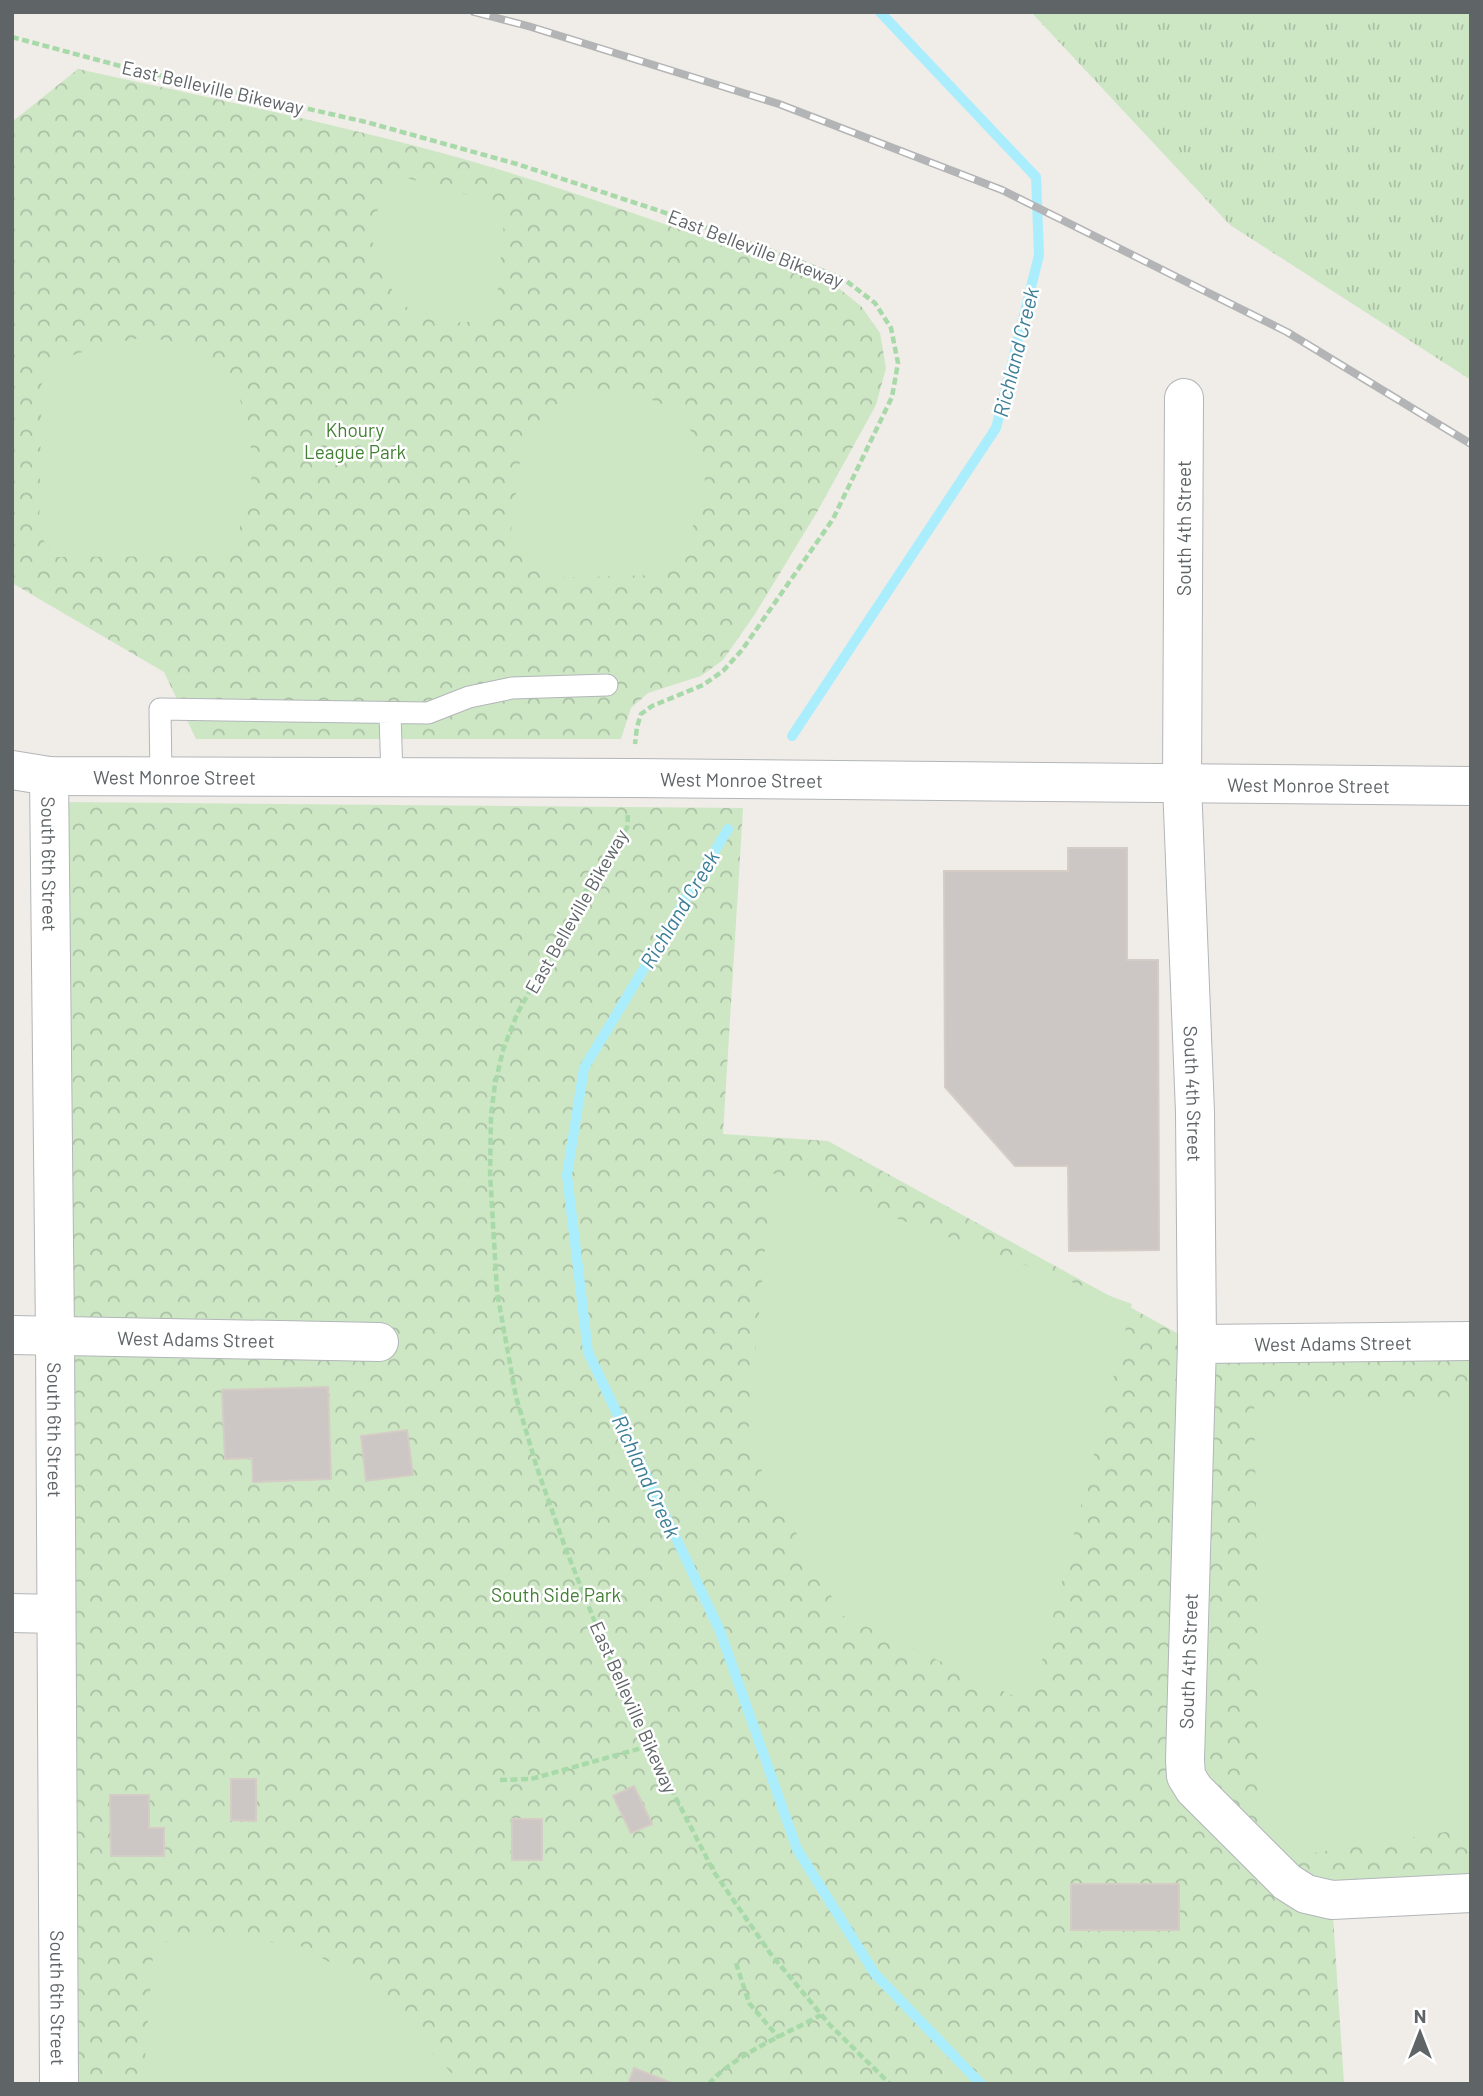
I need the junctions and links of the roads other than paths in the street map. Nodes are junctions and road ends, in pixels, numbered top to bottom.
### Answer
1 (1184, 398) dead end
2 (607, 685) dead end
3 (390, 714) junction
4 (12, 770) edge
5 (49, 776) junction
6 (161, 776) junction
7 (392, 777) junction
8 (1182, 784) junction
9 (1471, 786) edge
10 (12, 1335) edge
11 (55, 1335) junction
12 (1471, 1341) edge
13 (379, 1342) dead end
14 (1197, 1344) junction
15 (12, 1613) edge
16 (55, 1614) junction
17 (1471, 1893) edge
18 (59, 2084) edge

1 - 8 street, South 4th Street
2 - 3 lane
3 - 6 lane
3 - 7 lane
4 - 5 street, West Monroe Street
5 - 6 street, West Monroe Street
5 - 11 street, South 6th Street
6 - 7 street, West Monroe Street
7 - 8 street, West Monroe Street
8 - 9 street, West Monroe Street
8 - 14 street, South 4th Street
10 - 11 street, West Adams Street
11 - 13 street, West Adams Street
11 - 16 street, South 6th Street
12 - 14 street, West Adams Street
14 - 17 street, South 4th Street
15 - 16 street
16 - 18 street, South 6th Street

